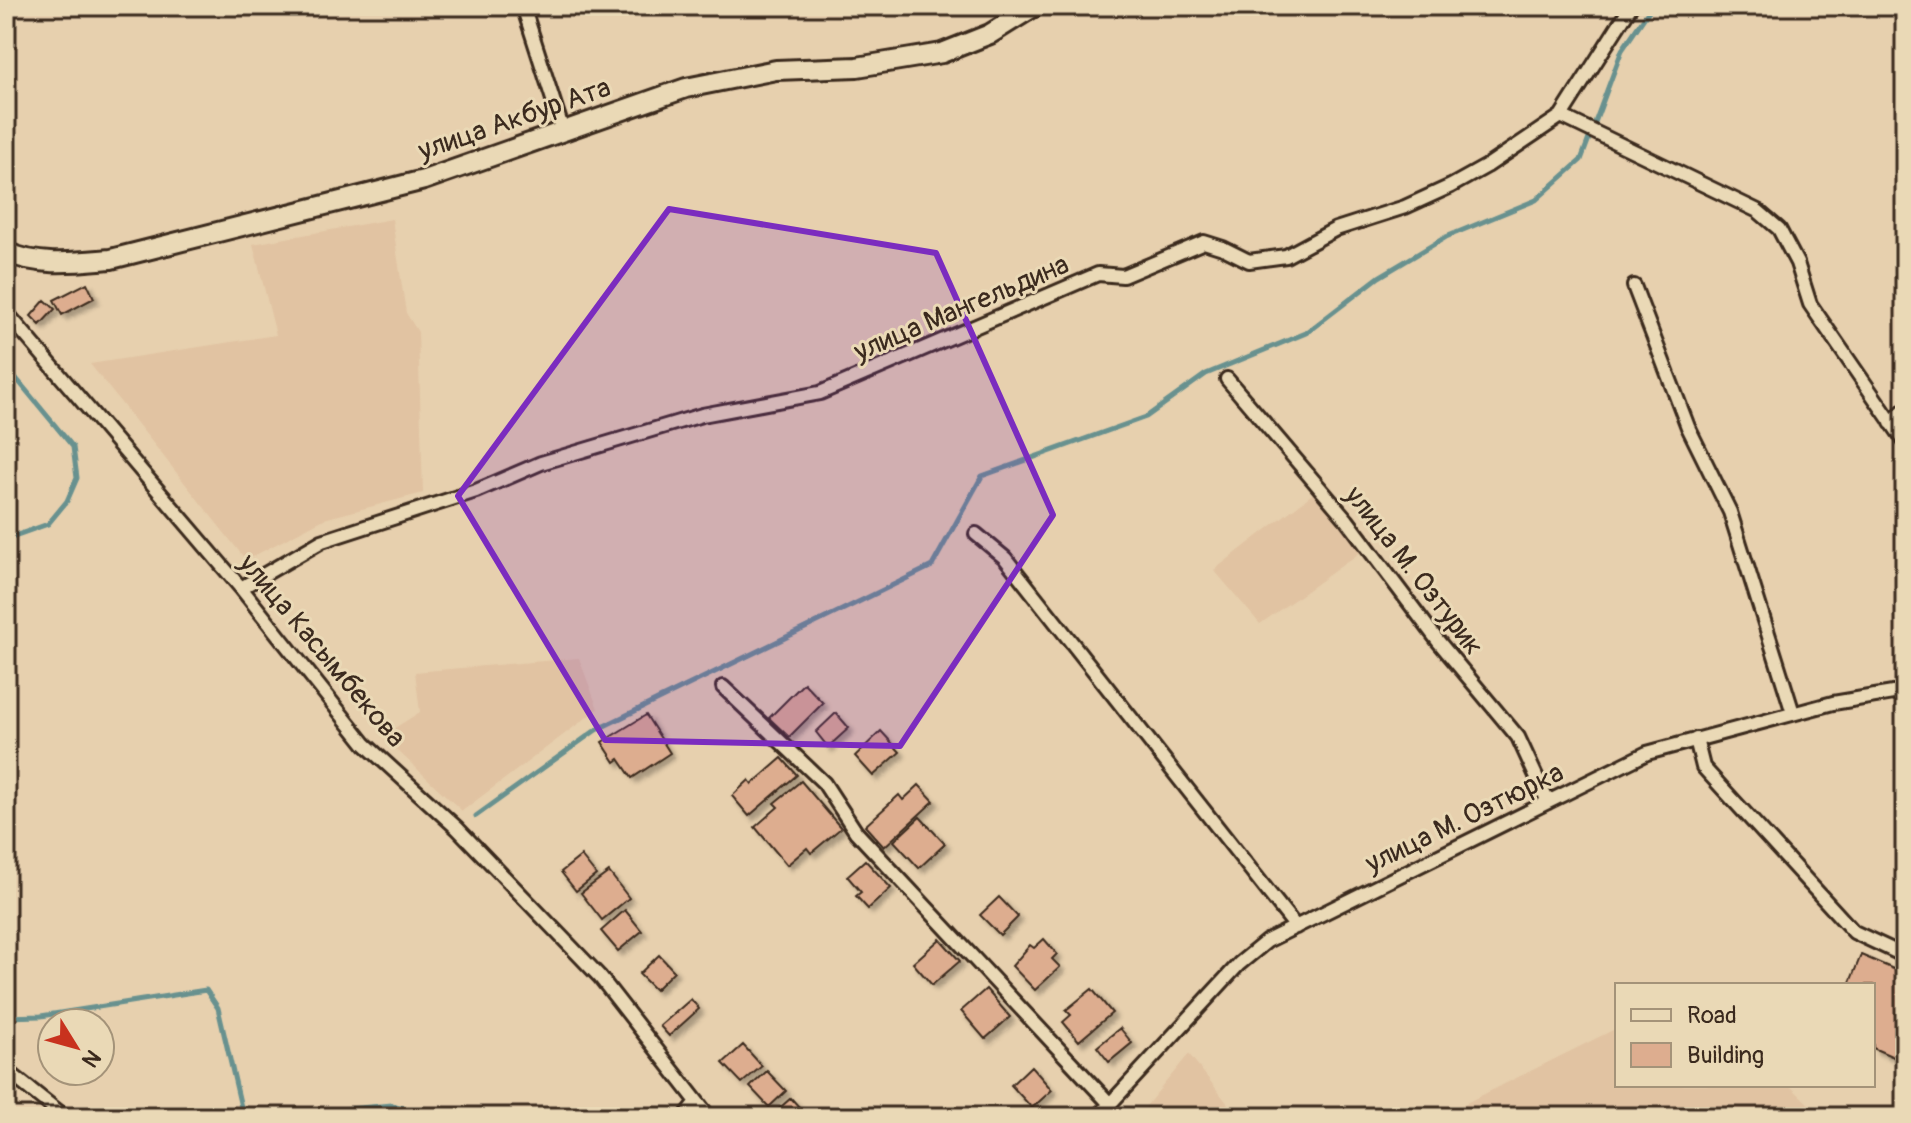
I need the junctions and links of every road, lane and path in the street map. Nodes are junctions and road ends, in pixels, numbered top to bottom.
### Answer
1 (523, 6) edge
2 (1035, 6) edge
3 (1631, 6) edge
4 (1899, 6) edge
5 (1905, 12) edge
6 (1561, 116) junction
7 (563, 131) junction
8 (6, 252) edge
9 (1634, 286) dead end
10 (6, 312) edge
11 (1227, 379) dead end
12 (1905, 409) edge
13 (1891, 423) junction
14 (1905, 442) edge
15 (976, 534) dead end
16 (241, 588) junction
17 (723, 687) dead end
18 (1905, 691) edge
19 (1793, 713) junction
20 (1696, 739) junction
21 (1548, 802) junction
22 (1296, 927) junction
23 (1905, 956) edge
24 (6, 1070) edge
25 (696, 1103) junction
26 (1110, 1104) junction
27 (65, 1117) edge
28 (685, 1117) edge
29 (709, 1117) edge
30 (1098, 1117) edge

1 - 7 street
2 - 7 main road, улица Акбур Ата
3 - 6 street, улица Мангельдина
4 - 5 street
6 - 13 street
6 - 16 street, улица Мангельдина
7 - 8 main road, улица Акбур Ата
9 - 19 street
10 - 16 street, улица Касымбекова
11 - 21 street, улица М. Озтурик
12 - 13 street
13 - 14 street
15 - 22 street
16 - 25 street, улица Касымбекова
17 - 26 street
18 - 19 street, улица М. Озтюрка
19 - 20 street, улица М. Озтюрка
20 - 21 street, улица М. Озтюрка
20 - 23 street
21 - 22 street, улица М. Озтюрка
22 - 26 street, улица М. Озтюрка
24 - 27 street
25 - 28 street
25 - 29 street, улица Касымбекова
26 - 30 street, улица М. Озтюрка

